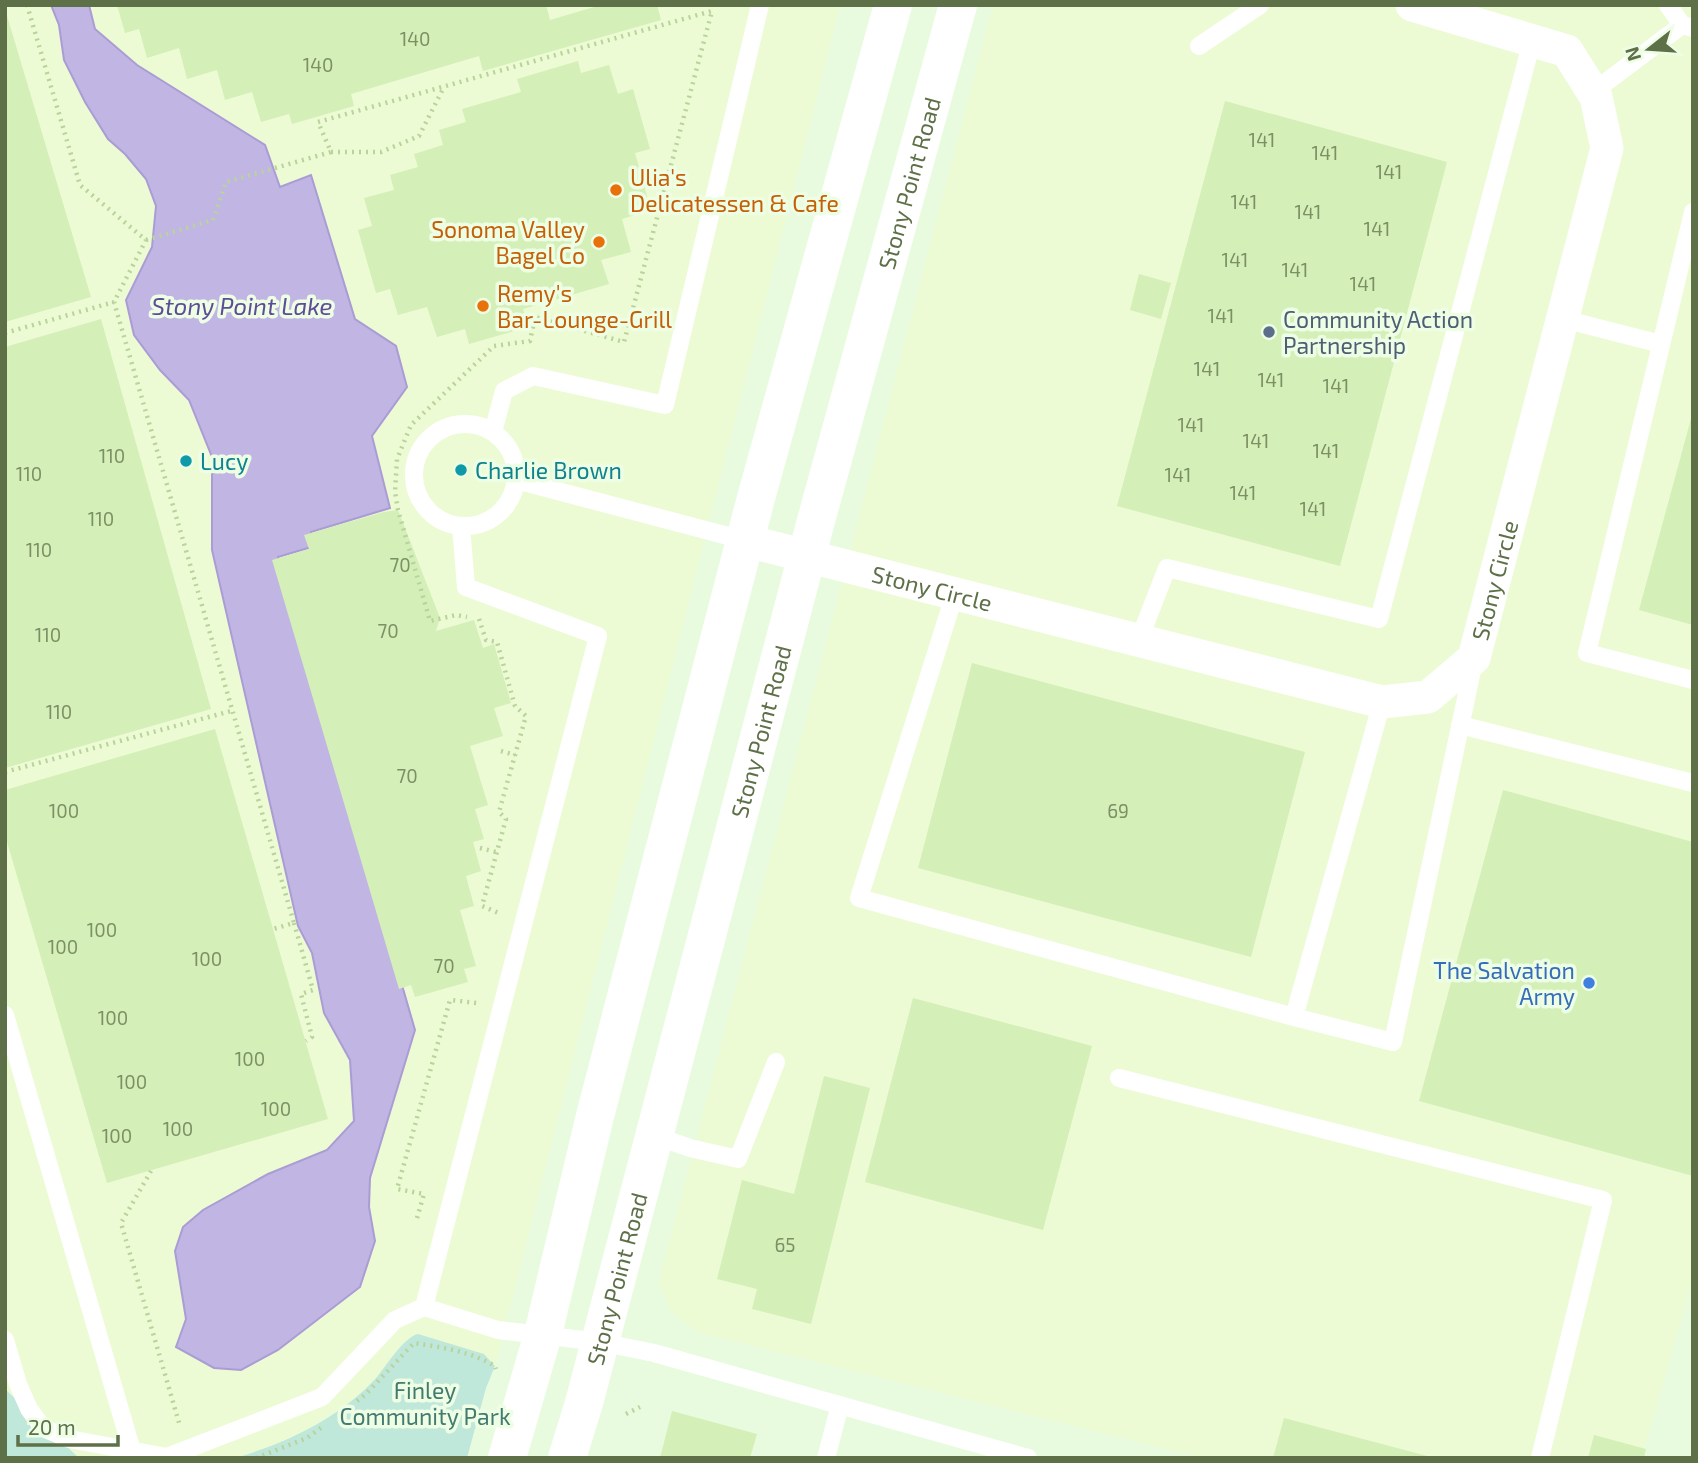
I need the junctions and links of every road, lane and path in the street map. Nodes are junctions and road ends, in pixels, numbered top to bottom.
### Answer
1 (27, 5) edge
2 (760, 5) edge
3 (893, 5) edge
4 (958, 5) edge
5 (1260, 5) edge
6 (1412, 5) edge
7 (1668, 5) edge
8 (711, 8) edge
9 (1687, 26) edge
10 (1532, 41) junction
11 (1199, 46) dead end
12 (444, 87) junction
13 (1593, 92) junction
14 (331, 152) junction
15 (1693, 212) edge
16 (146, 240) junction
17 (114, 302) junction
18 (1563, 319) junction
19 (5, 333) edge
20 (1661, 344) junction
21 (493, 432) junction
22 (516, 480) junction
23 (461, 526) junction
24 (747, 541) junction
25 (807, 555) junction
26 (956, 593) junction
27 (1139, 640) junction
28 (1474, 657) junction
29 (1693, 680) edge
30 (1382, 702) junction
31 (231, 711) junction
32 (1460, 725) junction
33 (501, 751) dead end
34 (515, 755) junction
35 (5, 772) edge
36 (1693, 783) edge
37 (480, 848) dead end
38 (496, 852) junction
39 (293, 923) junction
40 (498, 926) dead end
41 (273, 929) dead end
42 (480, 990) dead end
43 (5, 1015) edge
44 (1294, 1017) junction
45 (306, 1041) dead end
46 (776, 1062) dead end
47 (1119, 1078) dead end
48 (653, 1135) junction
49 (151, 1171) dead end
50 (417, 1219) dead end
51 (424, 1307) junction
52 (543, 1334) junction
53 (5, 1340) edge
54 (600, 1342) junction
55 (485, 1360) dead end
56 (840, 1405) junction
57 (640, 1407) dead end
58 (347, 1408) dead end
59 (626, 1414) dead end
60 (327, 1423) dead end
61 (182, 1430) dead end
62 (132, 1451) junction
63 (256, 1458) edge
64 (507, 1458) edge
65 (567, 1458) edge
66 (826, 1458) edge
67 (1028, 1458) edge
68 (1540, 1458) edge

1 - 16 path
2 - 21 lane
3 - 24 main road
4 - 25 main road, Stony Point Road
5 - 11 lane
6 - 10 street, Stony Circle
7 - 9 lane
8 - 12 path
8 - 34 path
9 - 13 lane
10 - 13 street, Stony Circle
10 - 27 lane
12 - 14 path
12 - 14 path
13 - 18 street, Stony Circle
14 - 16 path
15 - 20 lane
16 - 17 path
17 - 19 path
17 - 31 path
18 - 20 lane
18 - 28 street, Stony Circle
20 - 29 lane
21 - 22 lane
21 - 23 lane
22 - 23 lane
22 - 24 lane
23 - 51 lane
24 - 25 street, Stony Circle
24 - 52 main road
25 - 26 street, Stony Circle
25 - 48 main road, Stony Point Road
26 - 27 street, Stony Circle
26 - 44 lane
27 - 30 street, Stony Circle
28 - 30 street, Stony Circle
28 - 32 lane
30 - 44 lane
31 - 35 path
31 - 39 path
32 - 36 lane
32 - 44 lane
33 - 34 path
34 - 38 path
37 - 38 path
38 - 40 path
39 - 41 path
39 - 45 path
42 - 50 path
43 - 62 lane
46 - 48 lane
47 - 68 lane
48 - 54 main road, Stony Point Road
49 - 61 path
51 - 52 lane
51 - 62 lane
52 - 54 lane
52 - 64 main road
53 - 62 lane
54 - 56 lane
54 - 65 main road, Stony Point Road
55 - 58 path
56 - 66 lane
56 - 67 lane
57 - 59 path
60 - 63 path

